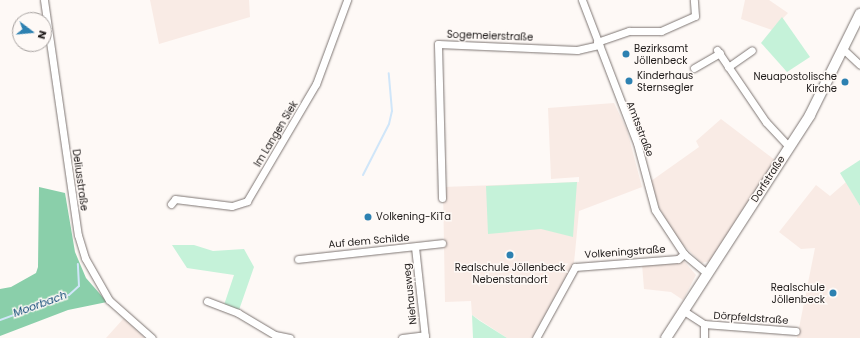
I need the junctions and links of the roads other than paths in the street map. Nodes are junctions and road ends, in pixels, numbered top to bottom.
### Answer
1 (44, 0) edge
2 (347, 0) edge
3 (582, 0) edge
4 (694, 0) edge
5 (860, 14) edge
6 (598, 43) junction
7 (843, 49) junction
8 (752, 50) dead end
9 (860, 65) edge
10 (728, 67) junction
11 (694, 68) dead end
12 (789, 147) junction
13 (442, 198) dead end
14 (171, 204) dead end
15 (442, 243) dead end
16 (415, 247) junction
17 (684, 254) junction
18 (298, 259) dead end
19 (708, 274) junction
20 (207, 301) dead end
21 (684, 311) junction
22 (704, 324) junction
23 (796, 331) dead end
24 (425, 336) edge
25 (152, 338) edge
26 (290, 338) edge
27 (402, 338) edge
28 (536, 338) edge
29 (666, 338) edge
30 (704, 338) edge

1 - 25 street, Deliusstraße
2 - 14 street, Im Langen Siek
3 - 6 street, Amtsstraße
4 - 6 street
5 - 7 main road, Dorfstraße
6 - 13 street, Sogemeierstraße
6 - 17 street, Amtsstraße
7 - 9 street
7 - 12 main road, Dorfstraße
8 - 10 street
10 - 11 street
10 - 12 street
12 - 19 main road, Dorfstraße
15 - 16 street, Auf dem Schilde
16 - 18 street, Auf dem Schilde
16 - 24 street, Niehausweg
17 - 19 street, Amtsstraße
17 - 28 street, Volkeningstraße
19 - 21 main road, Dorfstraße
20 - 26 street
21 - 22 street, Dörpfeldstraße
21 - 29 main road, Dorfstraße
22 - 23 street, Dörpfeldstraße
22 - 30 street
24 - 27 street

